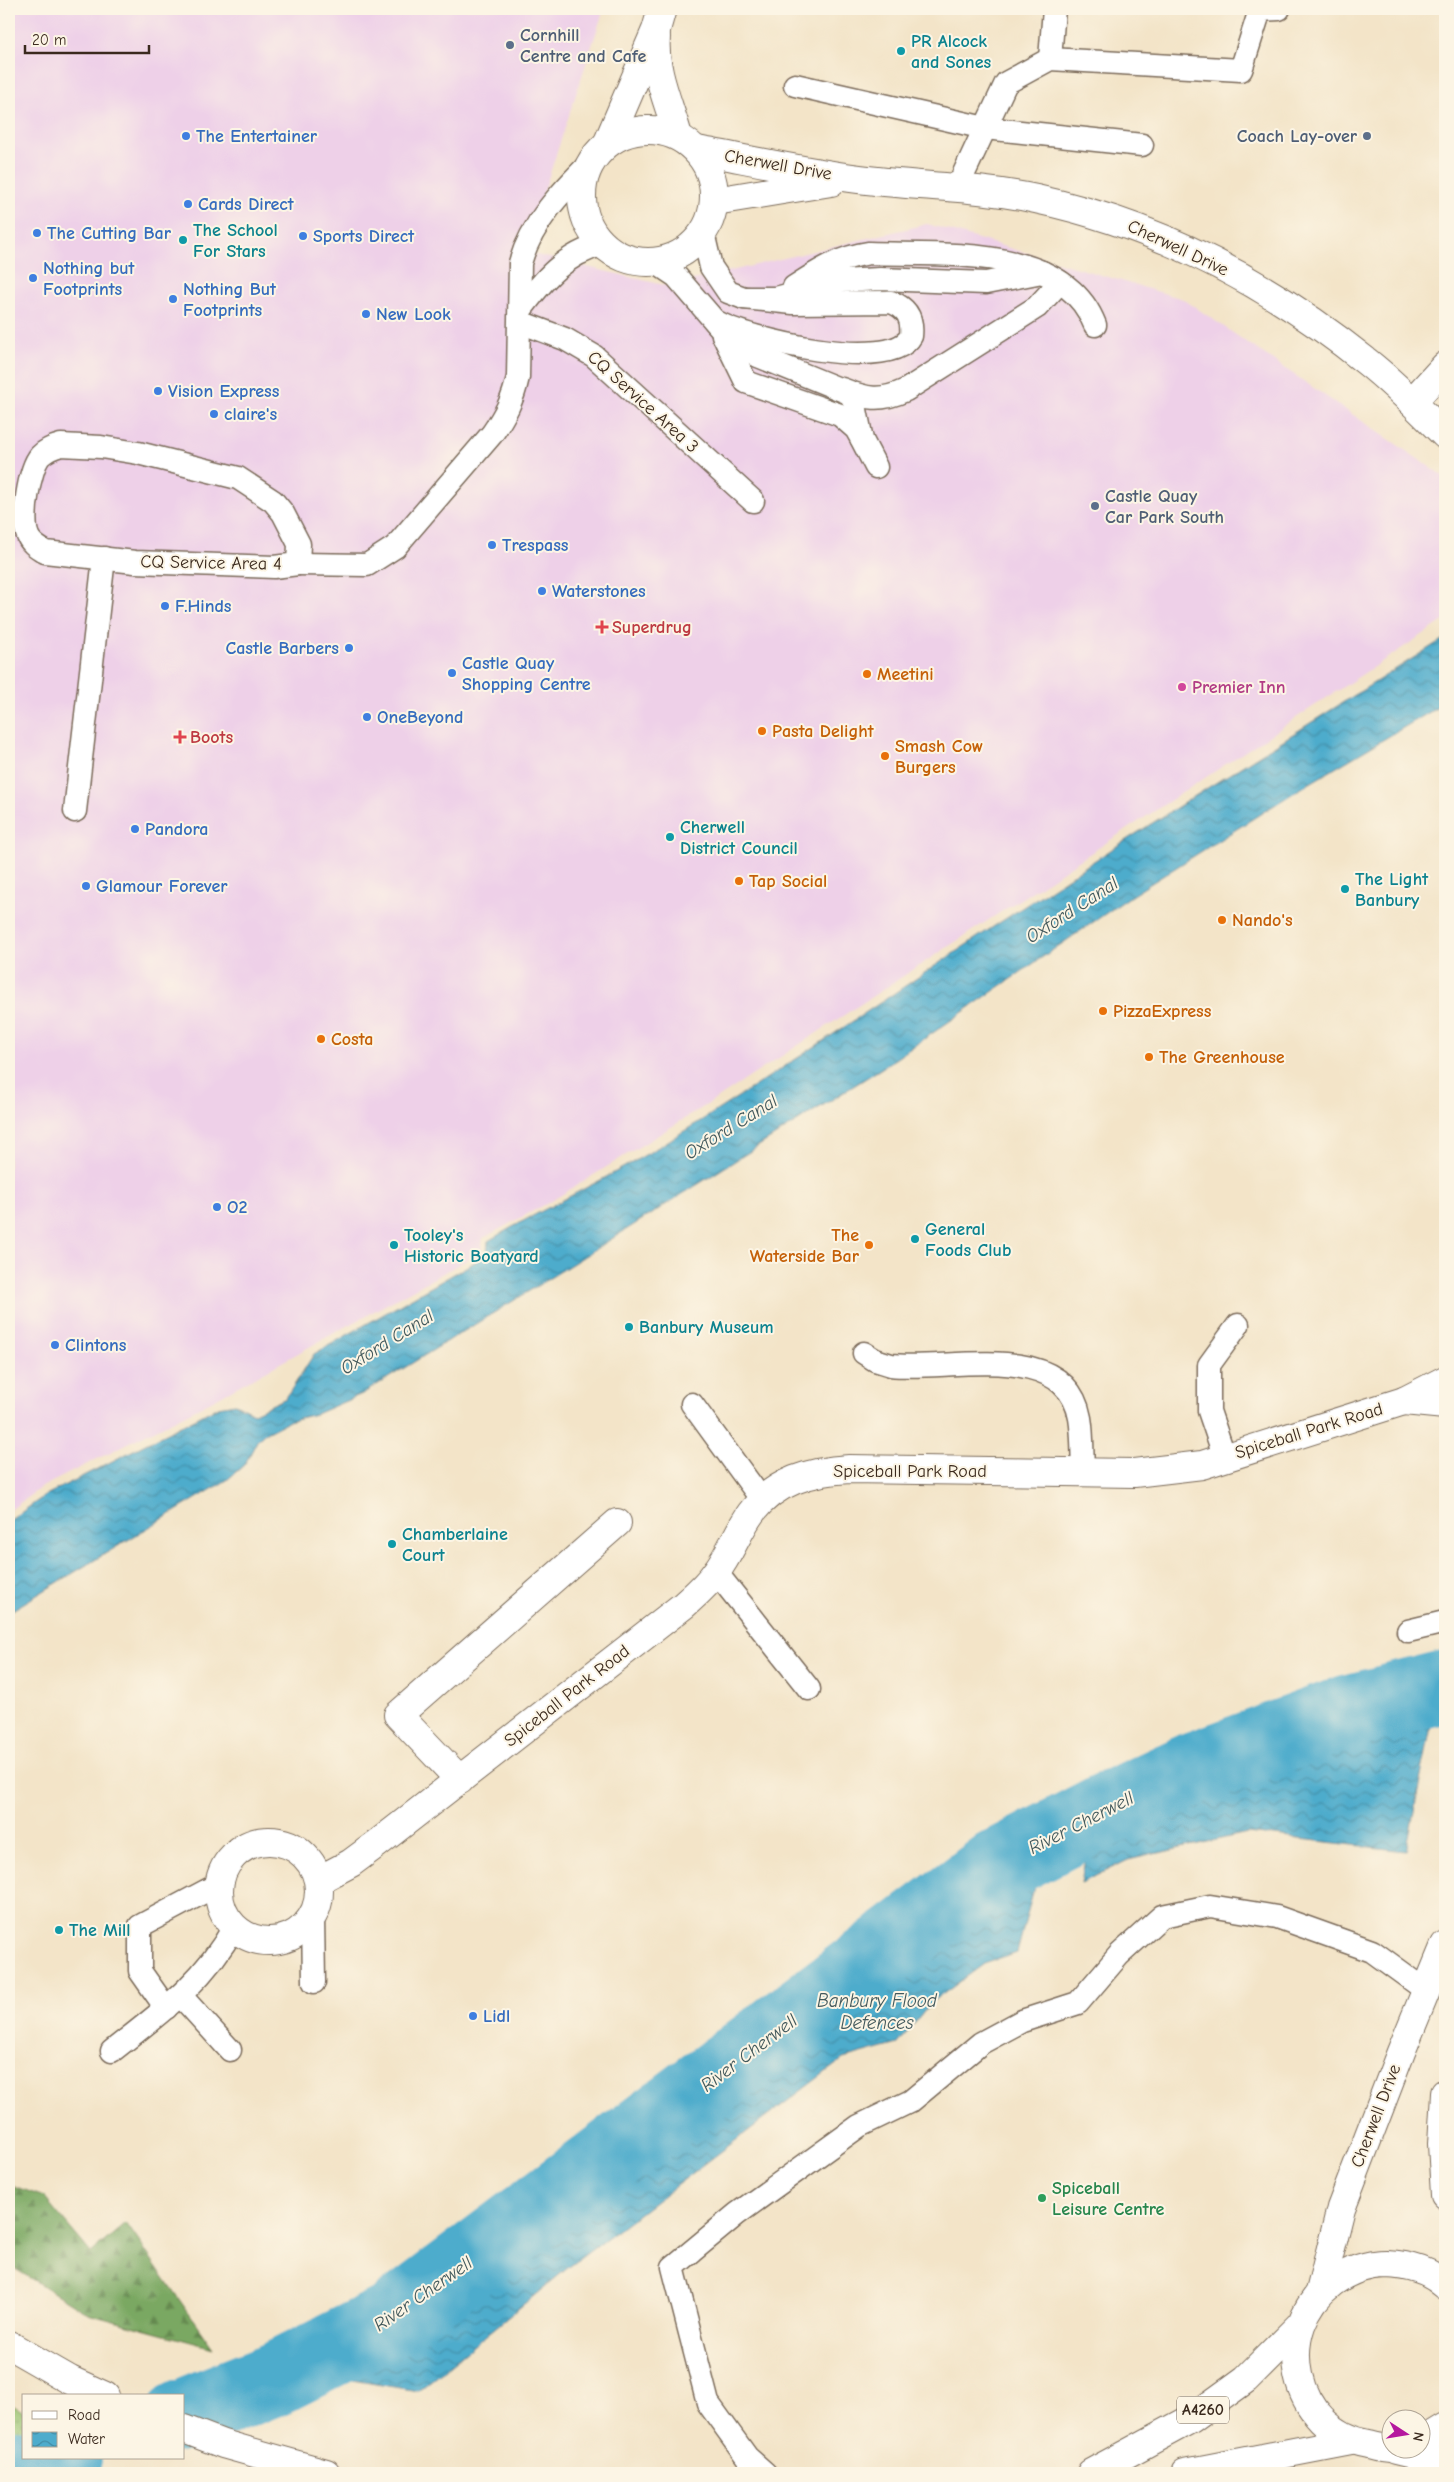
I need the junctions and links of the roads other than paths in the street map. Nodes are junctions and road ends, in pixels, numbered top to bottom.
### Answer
1 (1054, 9) edge
2 (1279, 9) edge
3 (659, 19) edge
4 (1050, 59) junction
5 (795, 85) dead end
6 (985, 128) junction
7 (608, 142) junction
8 (687, 143) junction
9 (1142, 145) dead end
10 (590, 163) junction
11 (860, 179) junction
12 (958, 186) junction
13 (712, 212) junction
14 (604, 244) junction
15 (654, 262) junction
16 (1051, 277) junction
17 (744, 298) junction
18 (520, 317) junction
19 (715, 321) junction
20 (1095, 325) dead end
21 (1445, 366) edge
22 (840, 388) junction
23 (1412, 402) junction
24 (1445, 435) edge
25 (862, 440) junction
26 (876, 466) dead end
27 (753, 501) dead end
28 (104, 558) junction
29 (298, 564) junction
30 (75, 811) dead end
31 (1238, 1325) dead end
32 (864, 1353) dead end
33 (1445, 1380) edge
34 (1404, 1401) junction
35 (692, 1404) dead end
36 (1445, 1404) edge
37 (1225, 1458) junction
38 (1084, 1471) junction
39 (762, 1500) junction
40 (617, 1523) dead end
41 (716, 1572) junction
42 (1445, 1622) edge
43 (1408, 1630) dead end
44 (809, 1689) dead end
45 (460, 1780) junction
46 (319, 1880) junction
47 (219, 1884) junction
48 (313, 1916) junction
49 (234, 1927) junction
50 (1445, 1945) edge
51 (314, 1982) dead end
52 (1427, 1991) junction
53 (173, 2002) junction
54 (230, 2050) dead end
55 (112, 2051) dead end
56 (1445, 2093) edge
57 (1445, 2195) edge
58 (1445, 2285) edge
59 (1320, 2292) junction
60 (1299, 2326) junction
61 (9, 2345) edge
62 (101, 2394) edge
63 (1445, 2427) edge
64 (185, 2429) edge
65 (1432, 2435) edge
66 (1351, 2441) junction
67 (1382, 2446) edge
68 (1432, 2459) edge
69 (1445, 2462) edge
70 (326, 2473) edge
71 (765, 2473) edge
72 (1091, 2473) edge
73 (1185, 2473) edge

1 - 4 lane
2 - 4 lane
3 - 7 street
3 - 8 street
4 - 6 lane
5 - 6 lane
6 - 9 lane
6 - 12 lane
7 - 8 street
7 - 10 street
8 - 11 street, Cherwell Drive
8 - 13 street
10 - 14 street
10 - 18 lane
11 - 12 street, Cherwell Drive
11 - 13 street, Cherwell Drive
12 - 23 street, Cherwell Drive
13 - 15 street
13 - 17 lane
14 - 15 street
14 - 18 lane
15 - 19 lane
16 - 17 lane
16 - 20 lane
16 - 22 lane
17 - 19 lane
18 - 27 lane, CQ Service Area 3
18 - 29 lane
19 - 22 lane
19 - 25 lane
21 - 23 street
22 - 25 lane
23 - 24 street, Cherwell Drive
25 - 26 lane
28 - 29 lane, CQ Service Area 4
28 - 29 lane, CQ Service Area 4
28 - 30 lane
31 - 37 lane
32 - 38 lane
33 - 34 street, Spiceball Park Road
34 - 36 street, Spiceball Park Road
34 - 37 street, Spiceball Park Road
35 - 39 lane
37 - 38 street, Spiceball Park Road
38 - 39 street, Spiceball Park Road
39 - 41 street, Spiceball Park Road
40 - 45 street
41 - 44 lane
41 - 45 street, Spiceball Park Road
42 - 43 lane
45 - 46 street, Spiceball Park Road
46 - 47 street
46 - 48 street
47 - 49 street
47 - 53 lane
48 - 49 street
48 - 51 lane
49 - 53 lane
50 - 52 street, Cherwell Drive
52 - 59 street, Cherwell Drive
52 - 71 lane
53 - 54 lane
53 - 55 lane
56 - 57 street
58 - 59 street
59 - 60 street
60 - 66 street
60 - 72 street, A4260
61 - 62 street
63 - 65 street
64 - 70 street
66 - 67 street
66 - 73 street
68 - 69 street

